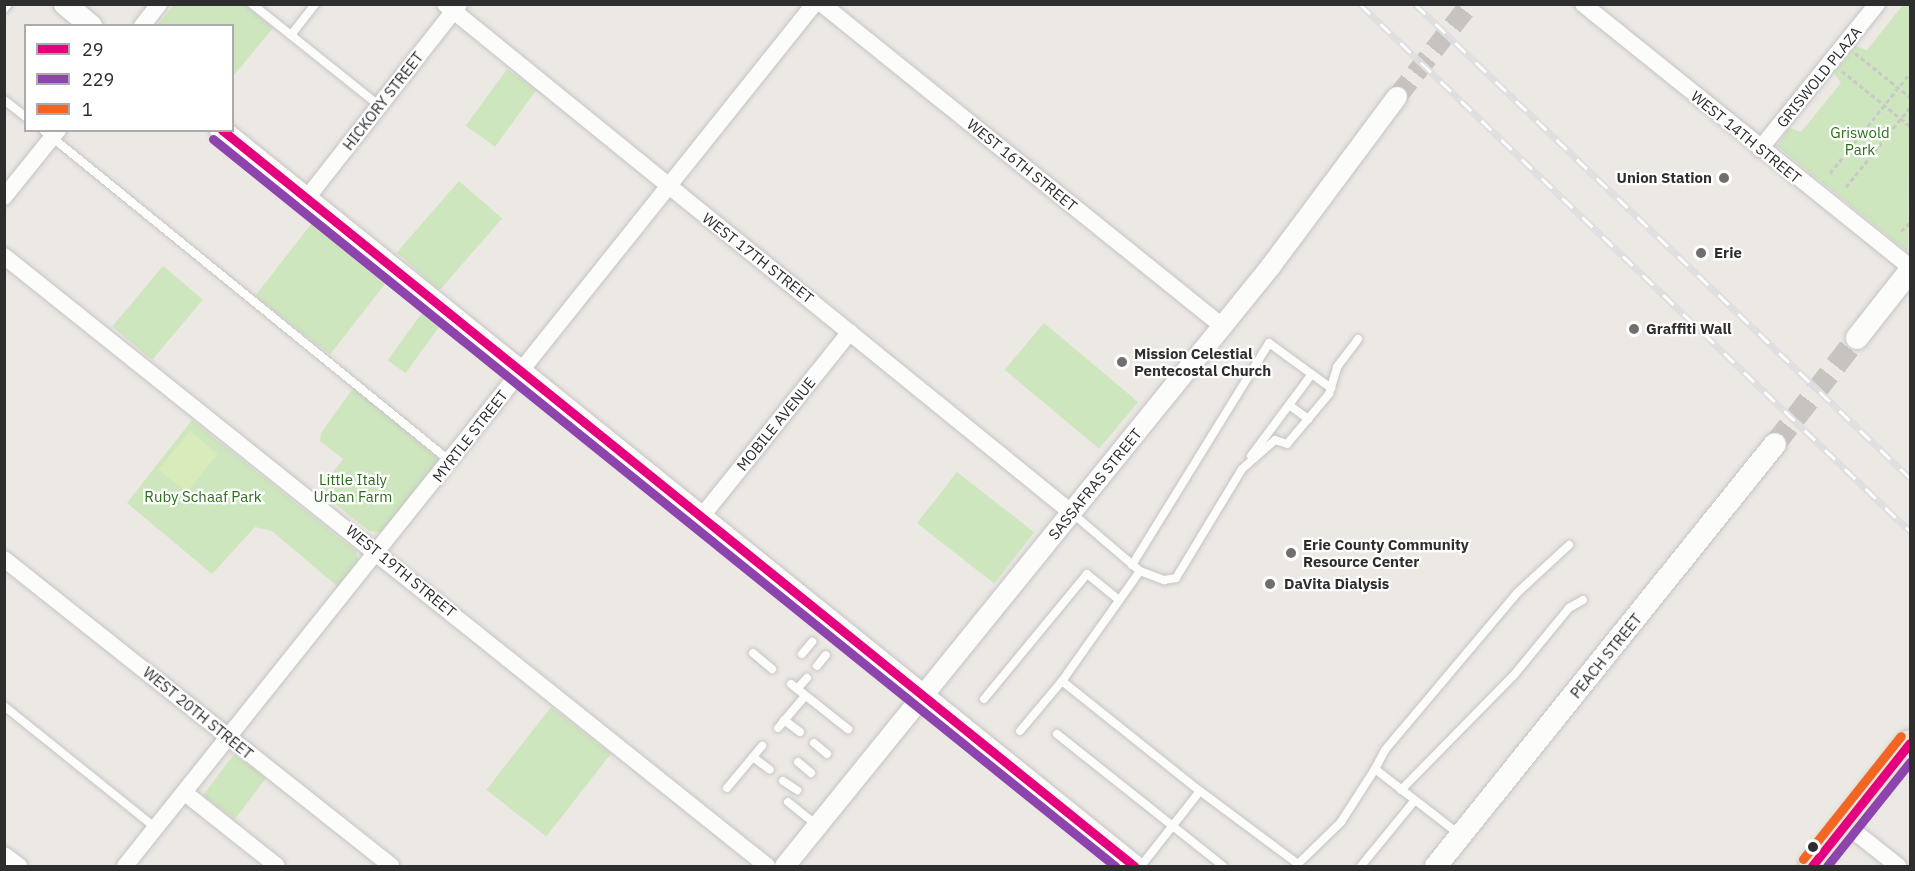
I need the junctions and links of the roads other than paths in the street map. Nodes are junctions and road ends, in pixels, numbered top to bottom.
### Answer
1 (8, 4) edge
2 (64, 4) edge
3 (159, 4) edge
4 (252, 4) edge
5 (315, 4) edge
6 (814, 4) edge
7 (822, 4) edge
8 (1583, 4) edge
9 (1877, 4) edge
10 (453, 7) edge
11 (4, 9) edge
12 (89, 24) edge
13 (144, 24) edge
14 (291, 35) junction
15 (1397, 96) tunnel mouth
16 (4, 100) edge
17 (380, 106) junction
18 (24, 115) edge
19 (224, 132) edge
20 (51, 133) edge
21 (1760, 149) junction
22 (668, 187) junction
23 (4, 197) edge
24 (307, 198) junction
25 (4, 256) edge
26 (1911, 269) edge
27 (1222, 326) junction
28 (850, 332) junction
29 (1857, 338) tunnel mouth
30 (1358, 339) dead end
31 (521, 370) junction
32 (1312, 374) junction
33 (1331, 388) junction
34 (1289, 405) junction
35 (1308, 419) junction
36 (1775, 444) tunnel mouth
37 (450, 461) junction
38 (1242, 469) junction
39 (1072, 513) junction
40 (702, 516) junction
41 (1569, 545) dead end
42 (375, 551) junction
43 (4, 559) edge
44 (1136, 568) junction
45 (1119, 600) junction
46 (1582, 600) dead end
47 (812, 642) dead end
48 (753, 654) dead end
49 (802, 654) dead end
50 (826, 655) dead end
51 (817, 666) dead end
52 (772, 669) dead end
53 (807, 678) dead end
54 (1062, 681) junction
55 (926, 695) junction
56 (805, 696) junction
57 (984, 699) dead end
58 (4, 706) edge
59 (848, 729) dead end
60 (1020, 731) dead end
61 (800, 732) dead end
62 (1057, 734) dead end
63 (229, 737) junction
64 (814, 743) dead end
65 (1911, 743) edge
66 (762, 746) dead end
67 (827, 754) dead end
68 (753, 758) junction
69 (798, 762) dead end
70 (1375, 769) junction
71 (770, 770) dead end
72 (811, 773) dead end
73 (783, 781) dead end
74 (727, 788) dead end
75 (797, 790) dead end
76 (1401, 790) junction
77 (1200, 792) junction
78 (185, 793) junction
79 (1414, 800) junction
80 (788, 802) dead end
81 (1845, 824) junction
82 (819, 826) junction
83 (1172, 826) junction
84 (156, 828) junction
85 (1460, 836) junction
86 (4, 855) edge
87 (19, 867) edge
88 (125, 867) edge
89 (277, 867) edge
90 (391, 867) edge
91 (767, 867) edge
92 (785, 867) edge
93 (1134, 867) edge
94 (1141, 867) edge
95 (1223, 867) edge
96 (1361, 867) edge
97 (1436, 867) edge
98 (1812, 867) edge
99 (1899, 867) edge

1 - 11 lane
2 - 12 main road
3 - 13 street
4 - 14 lane
5 - 14 lane
6 - 22 street, MYRTLE STREET
7 - 27 street, WEST 16TH STREET
8 - 21 street, WEST 14TH STREET
9 - 21 street, GRISWOLD PLAZA
10 - 17 street, HICKORY STREET
10 - 22 street, WEST 17TH STREET
14 - 17 lane
15 - 27 street, SASSAFRAS STREET
16 - 18 lane
17 - 24 street, HICKORY STREET
19 - 24 main road
20 - 23 street
20 - 37 lane
21 - 26 street, WEST 14TH STREET
22 - 28 street, WEST 17TH STREET
22 - 31 street, MYRTLE STREET
24 - 31 main road
25 - 42 street, WEST 19TH STREET
26 - 29 main road
27 - 39 street, SASSAFRAS STREET
28 - 39 street, WEST 17TH STREET
28 - 40 street, MOBILE AVENUE
30 - 33 lane
31 - 37 street, MYRTLE STREET
31 - 40 main road
32 - 33 lane
32 - 34 lane
32 - 44 lane
33 - 35 lane
34 - 35 lane
34 - 38 lane
35 - 38 lane
36 - 85 main road, PEACH STREET
37 - 42 street, MYRTLE STREET
38 - 44 lane
39 - 44 lane
39 - 55 street, SASSAFRAS STREET
40 - 55 main road
41 - 70 lane
42 - 63 street, MYRTLE STREET
42 - 91 street, WEST 19TH STREET
43 - 63 street, WEST 20TH STREET
44 - 45 lane
45 - 54 lane
45 - 57 lane
46 - 76 lane
47 - 49 lane
48 - 52 lane
50 - 51 lane
53 - 56 lane
54 - 60 lane
54 - 77 lane
55 - 82 street, SASSAFRAS STREET
55 - 93 main road
56 - 59 lane
56 - 61 lane
58 - 84 lane
62 - 83 lane
63 - 78 street, MYRTLE STREET
63 - 90 street, WEST 20TH STREET
64 - 67 lane
65 - 81 main road
66 - 68 lane
68 - 71 lane
68 - 74 lane
69 - 72 lane
70 - 76 lane
70 - 77 lane
73 - 75 lane
76 - 79 lane
77 - 83 lane
78 - 84 street, MYRTLE STREET
78 - 89 street
79 - 85 lane
79 - 96 lane
80 - 82 lane
81 - 98 main road
81 - 99 street
82 - 92 street, SASSAFRAS STREET
83 - 94 lane
83 - 95 lane
84 - 88 street, MYRTLE STREET
85 - 97 main road, PEACH STREET
86 - 87 street

